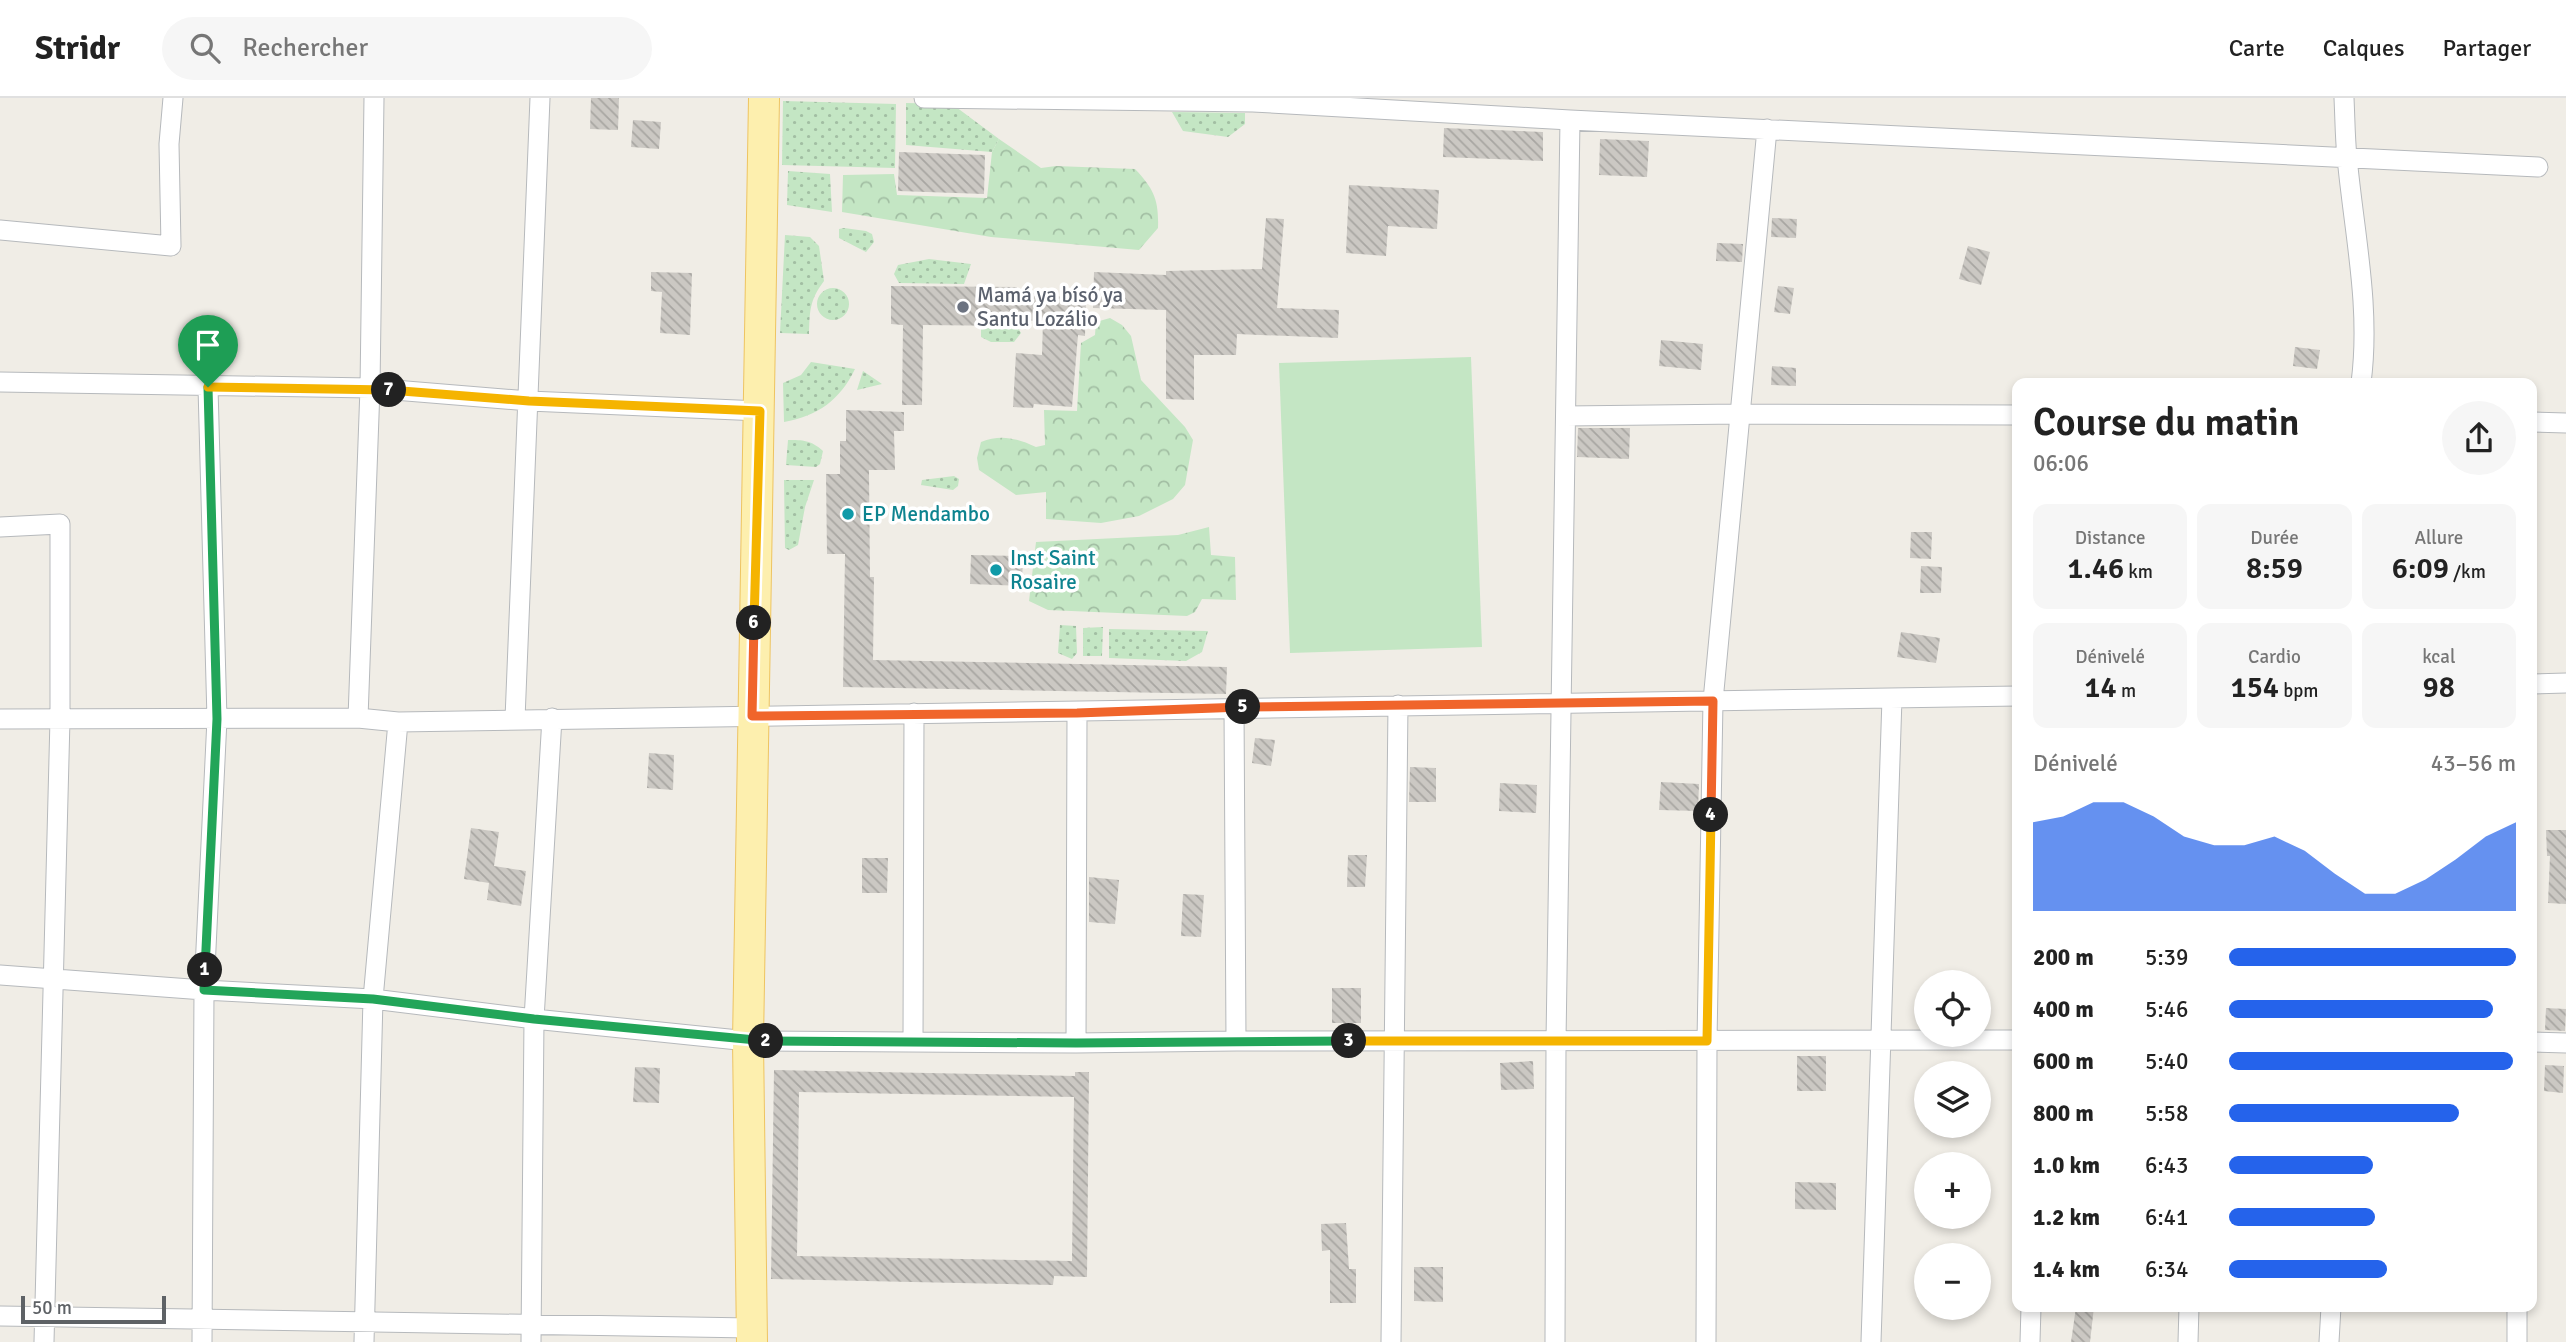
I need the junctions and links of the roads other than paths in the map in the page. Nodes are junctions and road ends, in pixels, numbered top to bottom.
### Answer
1 (173, 98) edge
2 (374, 98) edge
3 (540, 98) edge
4 (764, 98) edge
5 (924, 98) edge
6 (2344, 98) edge
7 (1570, 120) junction
8 (1768, 129) junction
9 (2347, 157) junction
10 (2538, 167) dead end
11 (0, 230) edge
12 (2362, 378) edge
13 (0, 383) edge
14 (208, 387) junction
15 (370, 388) junction
16 (529, 401) junction
17 (760, 411) junction
18 (1740, 414) junction
19 (2012, 415) edge
20 (1566, 416) junction
21 (2537, 422) edge
22 (2566, 424) edge
23 (0, 527) edge
24 (2566, 683) edge
25 (2537, 684) edge
26 (2012, 696) edge
27 (1892, 698) junction
28 (1713, 701) junction
29 (1562, 703) junction
30 (1398, 705) junction
31 (1234, 707) junction
32 (914, 713) junction
33 (1077, 713) junction
34 (752, 716) junction
35 (358, 718) junction
36 (0, 719) edge
37 (60, 719) junction
38 (217, 719) junction
39 (515, 719) junction
40 (552, 719) junction
41 (398, 722) junction
42 (0, 975) edge
43 (55, 979) junction
44 (204, 990) junction
45 (373, 999) junction
46 (534, 1019) junction
47 (748, 1041) junction
48 (913, 1041) junction
49 (1236, 1041) junction
50 (1395, 1041) junction
51 (1556, 1041) junction
52 (1707, 1041) junction
53 (1879, 1041) junction
54 (2012, 1041) edge
55 (2537, 1042) edge
56 (1076, 1043) junction
57 (2566, 1044) edge
58 (2031, 1312) edge
59 (2189, 1312) edge
60 (2331, 1312) edge
61 (2517, 1312) edge
62 (0, 1316) edge
63 (45, 1317) junction
64 (203, 1319) junction
65 (364, 1332) edge
66 (531, 1334) edge
67 (752, 1335) edge
68 (44, 1342) edge
69 (202, 1342) edge
70 (1391, 1342) edge
71 (1555, 1342) edge
72 (1706, 1342) edge
73 (1871, 1342) edge
74 (2031, 1342) edge
75 (2188, 1342) edge
76 (2329, 1342) edge
77 (2517, 1342) edge

1 - 11 street
2 - 15 street
3 - 16 street
4 - 17 main road
5 - 7 street
6 - 9 street
7 - 8 street
7 - 20 street
8 - 9 street
8 - 18 street
9 - 10 street
9 - 12 street
13 - 14 street
14 - 15 street
14 - 38 street
15 - 16 street
15 - 35 street
16 - 17 street
16 - 39 street
17 - 34 main road
18 - 19 street
18 - 20 street
18 - 28 street
20 - 29 street
21 - 22 street
23 - 37 street
24 - 25 street
26 - 27 street
27 - 28 street
27 - 53 street
28 - 29 street
28 - 52 street
29 - 30 street
29 - 51 street
30 - 31 street
30 - 50 street
31 - 33 street
31 - 49 street
32 - 33 street
32 - 34 street
32 - 48 street
33 - 56 street
34 - 40 street
34 - 47 main road
35 - 38 street
35 - 41 street
36 - 37 street
37 - 38 street
37 - 43 street
38 - 44 street
39 - 40 street
39 - 41 street
40 - 46 street
41 - 45 street
42 - 43 street
43 - 44 street
43 - 63 street
44 - 45 street
44 - 64 street
45 - 46 street
45 - 65 street
46 - 47 street
46 - 66 street
47 - 48 street
47 - 67 main road
48 - 56 street
49 - 50 street
49 - 56 street
50 - 51 street
50 - 70 street
51 - 52 street
51 - 71 street
52 - 53 street
52 - 72 street
53 - 54 street
53 - 73 street
55 - 57 street
58 - 74 street
59 - 75 street
60 - 76 street
61 - 77 street
62 - 63 street
63 - 64 street
63 - 68 street
64 - 65 street
64 - 69 street
65 - 66 street
66 - 67 street

